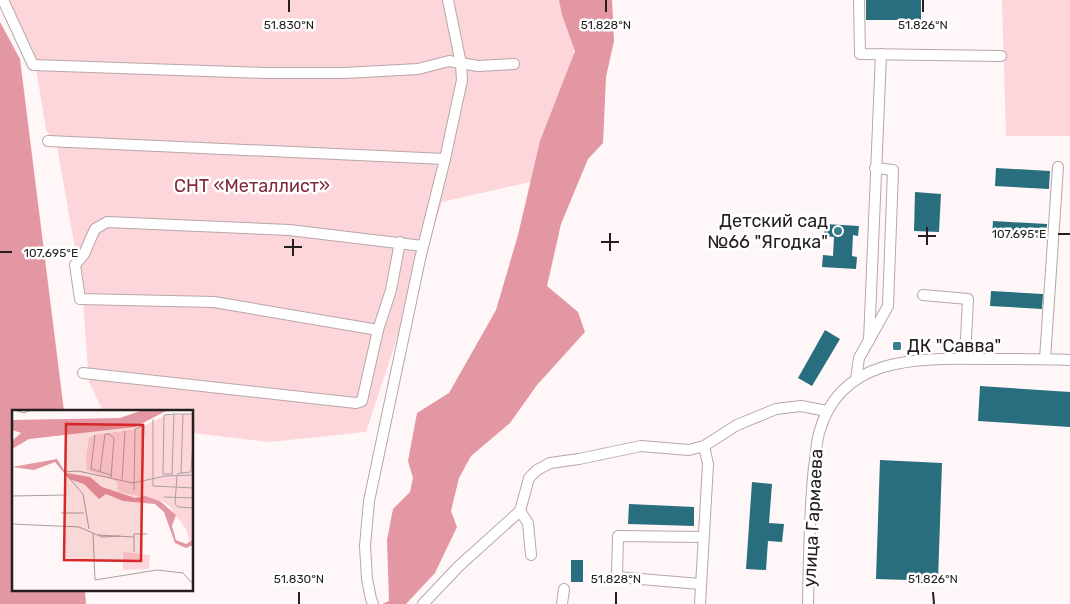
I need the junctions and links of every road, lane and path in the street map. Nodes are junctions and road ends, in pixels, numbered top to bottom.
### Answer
1 (3, 0) edge
2 (448, 0) edge
3 (859, 0) edge
4 (881, 54) junction
5 (1001, 56) dead end
6 (461, 64) junction
7 (514, 64) dead end
8 (48, 141) dead end
9 (445, 159) junction
10 (1058, 167) dead end
11 (875, 168) junction
12 (400, 242) junction
13 (423, 246) junction
14 (923, 295) dead end
15 (378, 330) junction
16 (869, 341) junction
17 (965, 358) junction
18 (1045, 359) junction
19 (1070, 360) edge
20 (83, 373) dead end
21 (856, 380) junction
22 (827, 411) junction
23 (704, 446) junction
24 (520, 511) junction
25 (703, 537) junction
26 (532, 554) dead end
27 (700, 584) junction
28 (564, 589) dead end
29 (372, 602) edge
30 (423, 604) edge
31 (562, 604) edge
32 (700, 604) edge
33 (808, 604) edge

1 - 6 street
2 - 6 street
3 - 4 street
4 - 5 street
4 - 11 street
6 - 7 street
6 - 9 street
8 - 9 street
9 - 13 street
10 - 18 street
11 - 16 street
11 - 16 street
12 - 13 street
12 - 15 street
12 - 15 street
13 - 29 street
14 - 17 street
15 - 20 street
16 - 21 street
17 - 18 street, улица Гармаева
17 - 21 street, улица Гармаева
18 - 19 street, улица Гармаева
21 - 22 street, улица Гармаева
22 - 23 street
22 - 33 street, улица Гармаева
23 - 24 street
23 - 25 street
24 - 26 street
24 - 30 street
25 - 27 street
25 - 27 street
27 - 32 street
28 - 31 street

